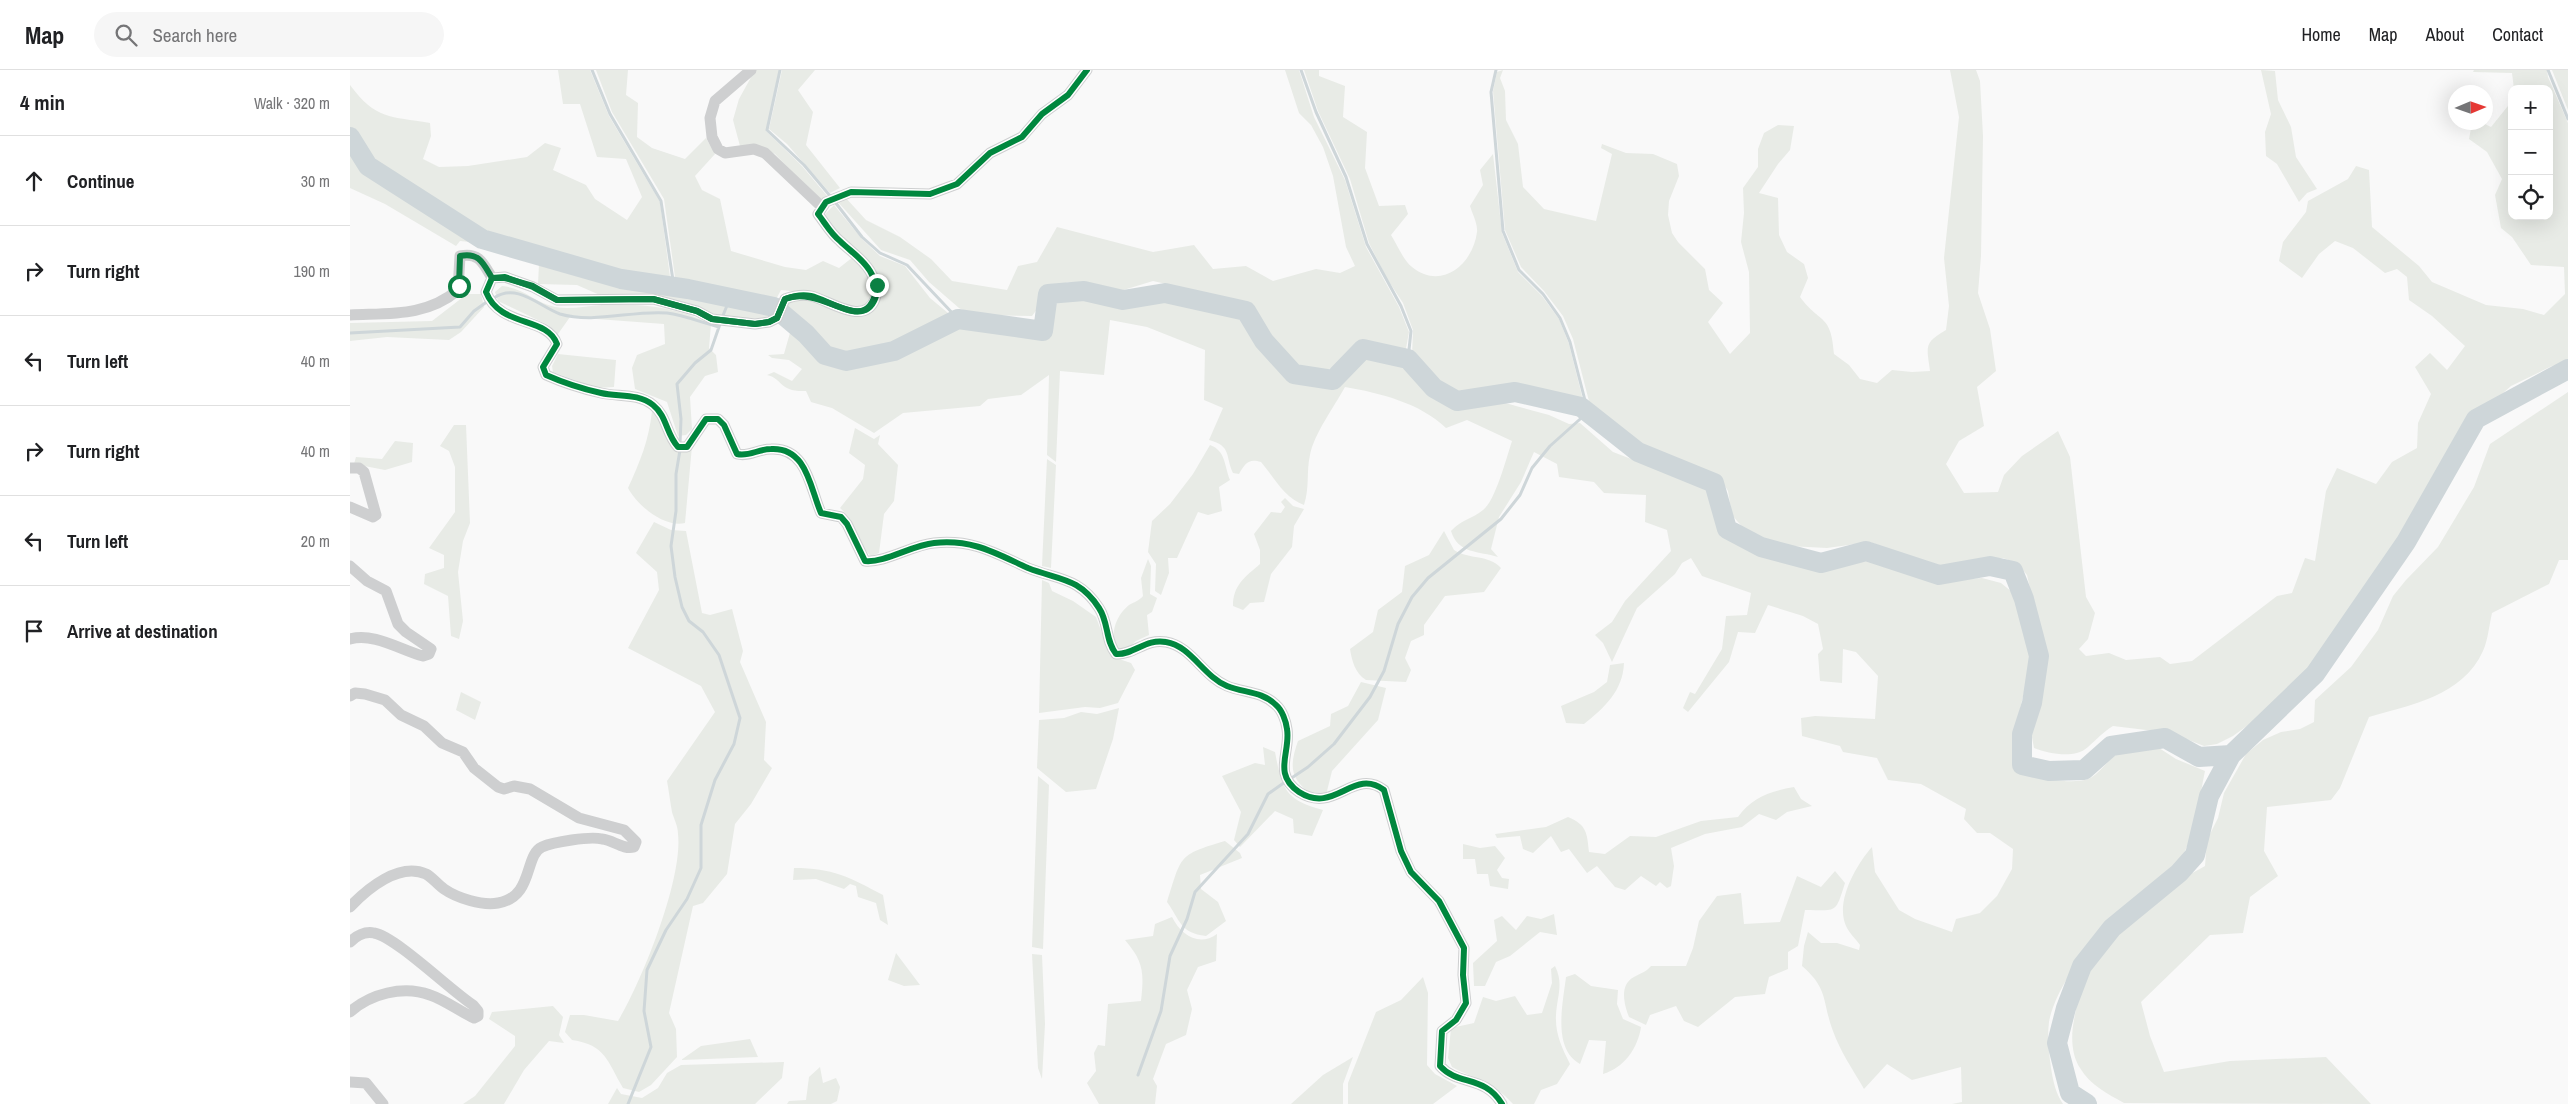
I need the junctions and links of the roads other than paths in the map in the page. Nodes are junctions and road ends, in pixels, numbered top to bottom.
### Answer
1 (751, 70) edge
2 (1087, 70) edge
3 (824, 205) junction
4 (492, 278) junction
5 (350, 315) edge
6 (350, 468) edge
7 (350, 507) edge
8 (350, 566) edge
9 (350, 639) edge
10 (350, 696) edge
11 (350, 907) edge
12 (350, 942) edge
13 (350, 1012) edge
14 (350, 1082) edge
15 (384, 1104) edge
16 (1502, 1104) edge

1 - 3 street
2 - 3 street
3 - 4 street
4 - 5 street
4 - 16 street
6 - 7 street
8 - 9 street
10 - 11 street
12 - 13 street
14 - 15 street

